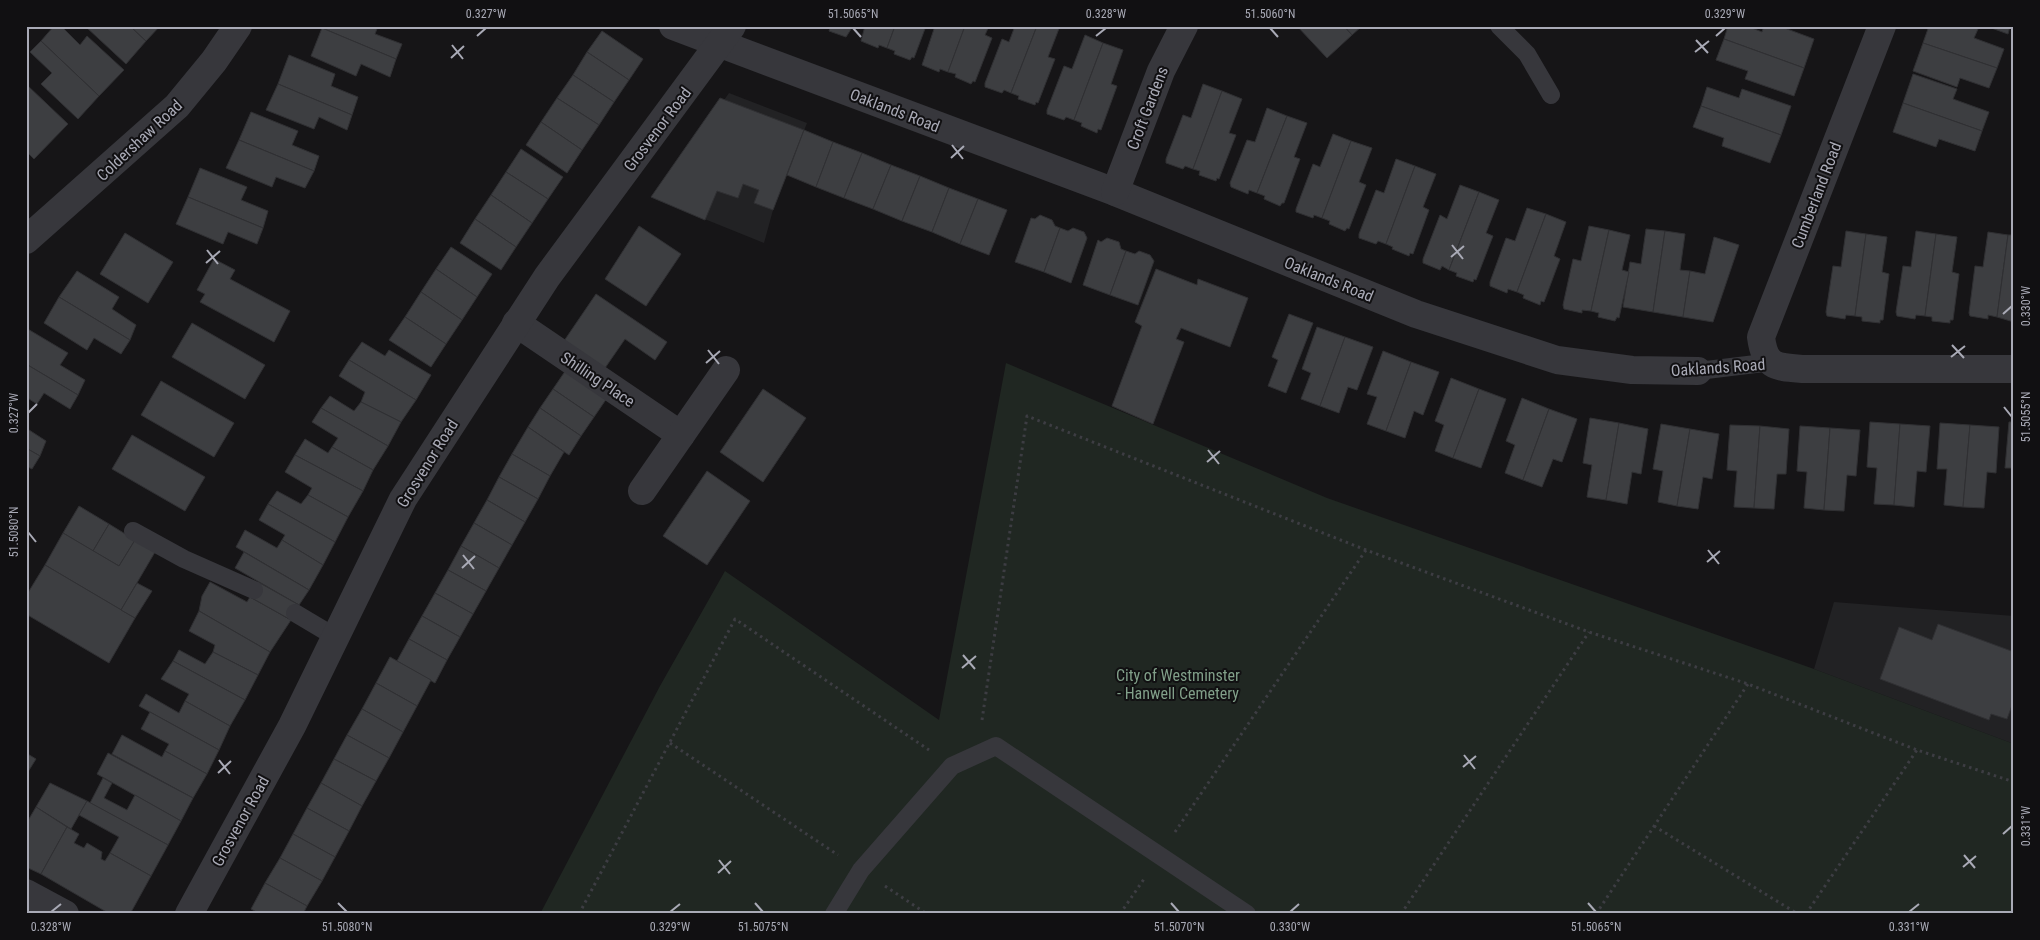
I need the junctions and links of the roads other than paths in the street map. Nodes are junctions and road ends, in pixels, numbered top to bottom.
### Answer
1 (238, 26) edge
2 (673, 26) edge
3 (1184, 26) edge
4 (1500, 26) edge
5 (1882, 26) edge
6 (726, 35) edge
7 (1551, 95) dead end
8 (1114, 192) junction
9 (26, 240) edge
10 (516, 323) junction
11 (1772, 362) junction
12 (2014, 369) edge
13 (726, 370) dead end
14 (1698, 371) joint
15 (680, 435) junction
16 (642, 491) dead end
17 (133, 531) dead end
18 (254, 590) dead end
19 (295, 613) dead end
20 (337, 638) junction
21 (26, 893) edge
22 (65, 914) edge
23 (189, 914) edge
24 (834, 914) edge
25 (1247, 914) edge

1 - 9 street, Coldershaw Road
2 - 6 street, Oaklands Road
3 - 8 street, Croft Gardens
4 - 7 lane
5 - 11 street, Cumberland Road
6 - 8 street, Oaklands Road
6 - 10 street, Grosvenor Road
8 - 14 street, Oaklands Road
10 - 15 street, Shilling Place
10 - 20 street, Grosvenor Road
11 - 12 street, Oaklands Road
11 - 14 lane, Oaklands Road
13 - 15 street
15 - 16 street
17 - 18 lane
19 - 20 lane
20 - 23 street, Grosvenor Road
21 - 22 street
24 - 25 lane

